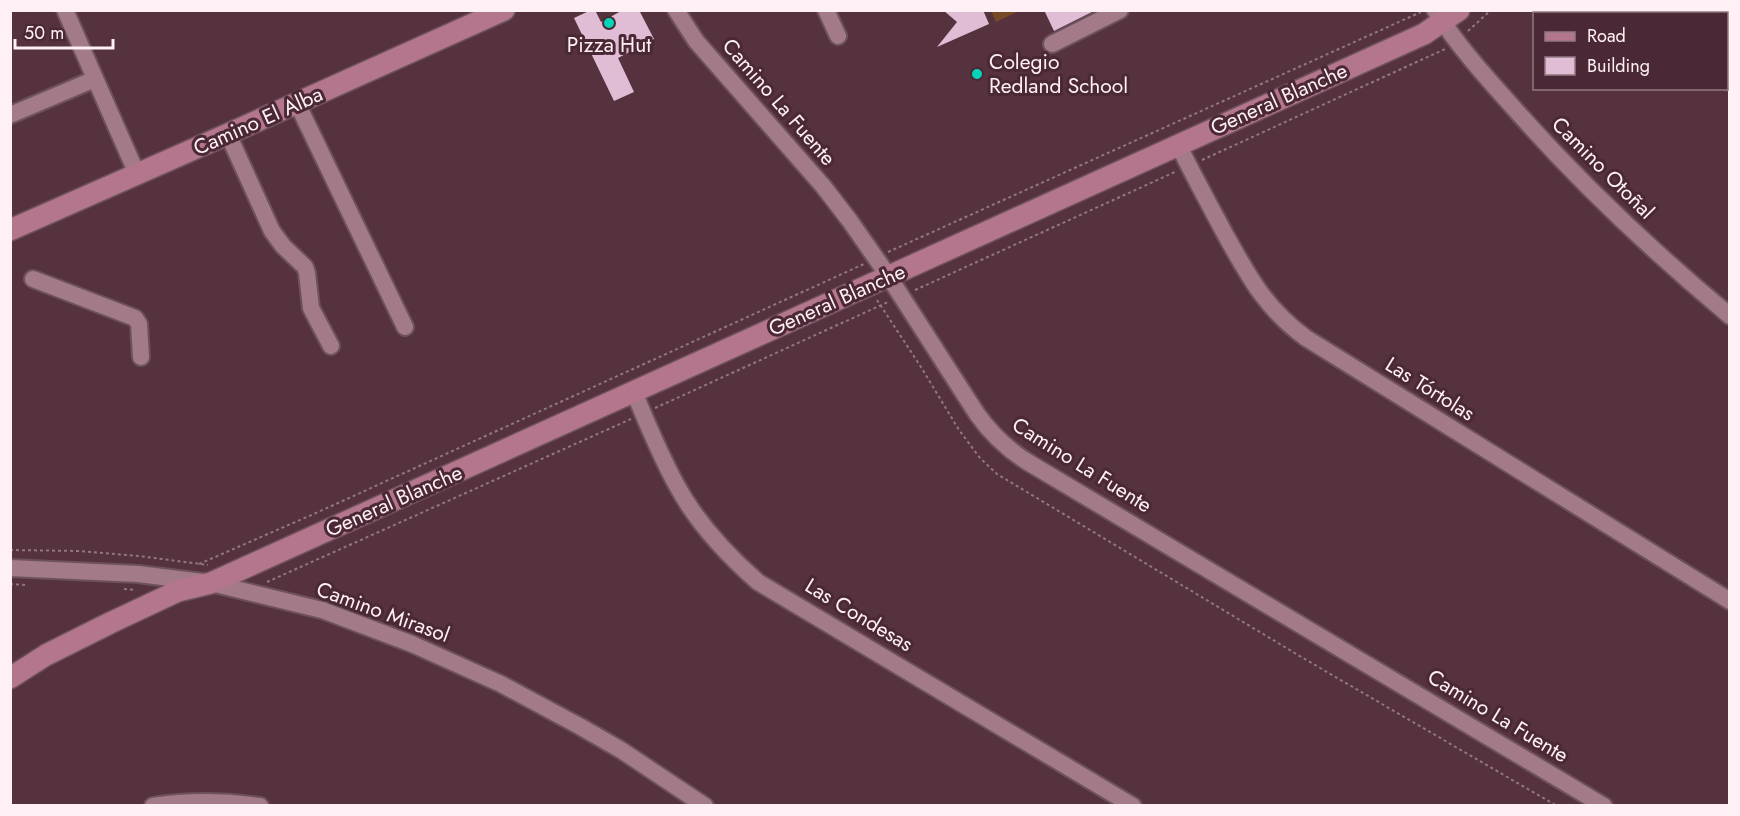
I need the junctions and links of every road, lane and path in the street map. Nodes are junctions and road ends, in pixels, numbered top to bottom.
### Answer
1 (65, 10) edge
2 (504, 10) edge
3 (676, 10) edge
4 (826, 10) edge
5 (1120, 10) edge
6 (1424, 10) edge
7 (1491, 10) edge
8 (1445, 14) edge
9 (838, 36) dead end
10 (1457, 41) junction
11 (1052, 44) dead end
12 (95, 79) junction
13 (297, 103) junction
14 (10, 115) edge
15 (228, 135) junction
16 (1178, 144) junction
17 (1189, 166) junction
18 (137, 174) junction
19 (10, 230) edge
20 (877, 258) junction
21 (890, 277) junction
22 (33, 279) dead end
23 (902, 296) junction
24 (1730, 316) edge
25 (405, 327) dead end
26 (331, 346) dead end
27 (141, 357) dead end
28 (634, 392) junction
29 (644, 413) junction
30 (10, 550) edge
31 (10, 568) edge
32 (211, 583) junction
33 (249, 592) junction
34 (1730, 601) edge
35 (10, 678) edge
36 (10, 692) edge
37 (699, 804) edge
38 (153, 806) edge
39 (260, 806) edge
40 (1133, 806) edge
41 (1604, 806) edge

1 - 12 street
2 - 13 main road, Camino El Alba
3 - 20 street, Camino La Fuente
4 - 9 street
5 - 11 street
6 - 20 path
7 - 10 path
8 - 10 street, Camino Otoñal
8 - 16 main road, General Blanche
10 - 17 path
10 - 24 street, Camino Otoñal
12 - 14 street
12 - 18 street
13 - 15 main road, Camino El Alba
13 - 25 street
15 - 18 main road, Camino El Alba
15 - 26 street
16 - 17 street, Las Tórtolas
16 - 21 main road, General Blanche
17 - 23 path
17 - 34 street, Las Tórtolas
18 - 19 main road, Camino El Alba
20 - 21 street, Camino La Fuente
20 - 30 path
21 - 23 street, Camino La Fuente
21 - 28 main road, General Blanche
22 - 27 street
23 - 29 path
23 - 41 street, Camino La Fuente
28 - 29 street, Las Condesas
28 - 32 main road, General Blanche
29 - 33 path
29 - 40 street, Las Condesas
31 - 32 street, Camino Mirasol
32 - 33 street, Camino Mirasol
32 - 35 main road, General Blanche
32 - 36 main road, General Blanche
33 - 37 street, Camino Mirasol
38 - 39 street

